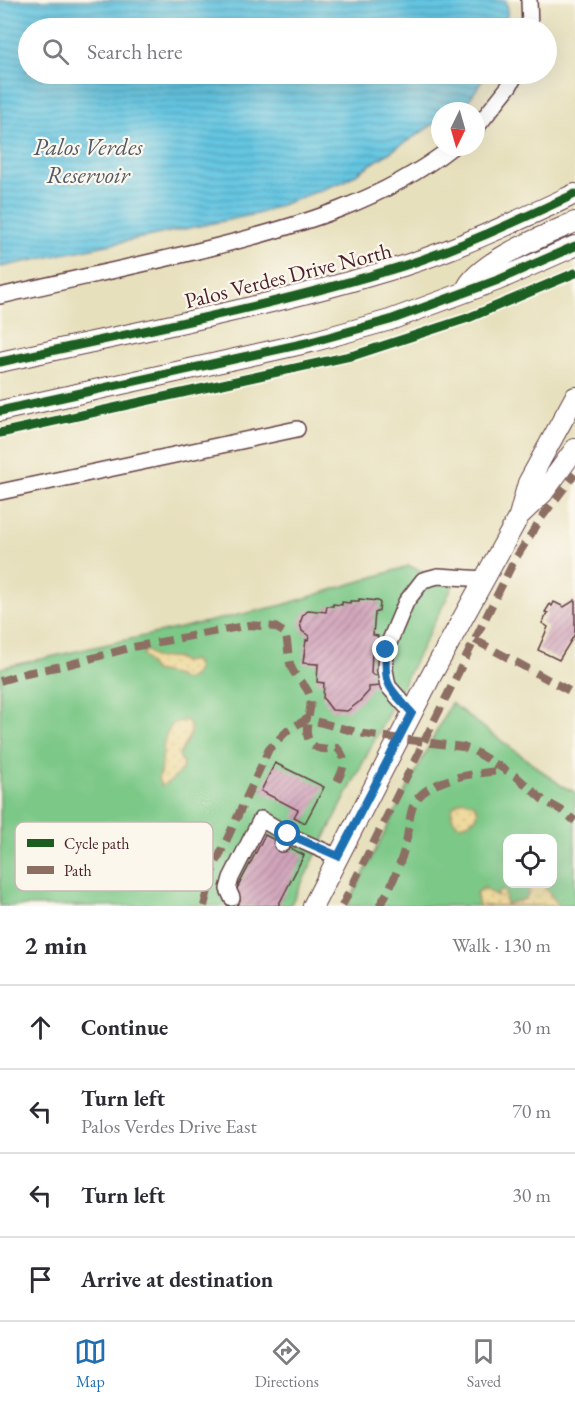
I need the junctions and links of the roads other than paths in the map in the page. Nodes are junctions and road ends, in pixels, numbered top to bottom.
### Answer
1 (529, 0) edge
2 (530, 18) edge
3 (511, 84) edge
4 (485, 117) edge
5 (438, 156) edge
6 (575, 194) edge
7 (575, 222) edge
8 (575, 246) edge
9 (575, 254) edge
10 (553, 256) junction
11 (465, 293) junction
12 (0, 296) edge
13 (0, 362) edge
14 (575, 397) edge
15 (0, 411) edge
16 (297, 429) dead end
17 (575, 449) edge
18 (0, 492) edge
19 (519, 516) junction
20 (484, 579) junction
21 (412, 713) junction
22 (338, 856) junction
23 (232, 898) dead end
24 (313, 906) edge

1 - 2 lane
3 - 4 lane
5 - 12 lane
6 - 13 main road, Palos Verdes Drive North
7 - 11 main road
8 - 10 main road
9 - 10 main road
10 - 11 main road
11 - 15 main road
14 - 19 main road
16 - 18 lane
17 - 19 main road
19 - 20 main road
20 - 21 main road
20 - 21 lane
21 - 22 main road
22 - 23 lane
22 - 24 main road

